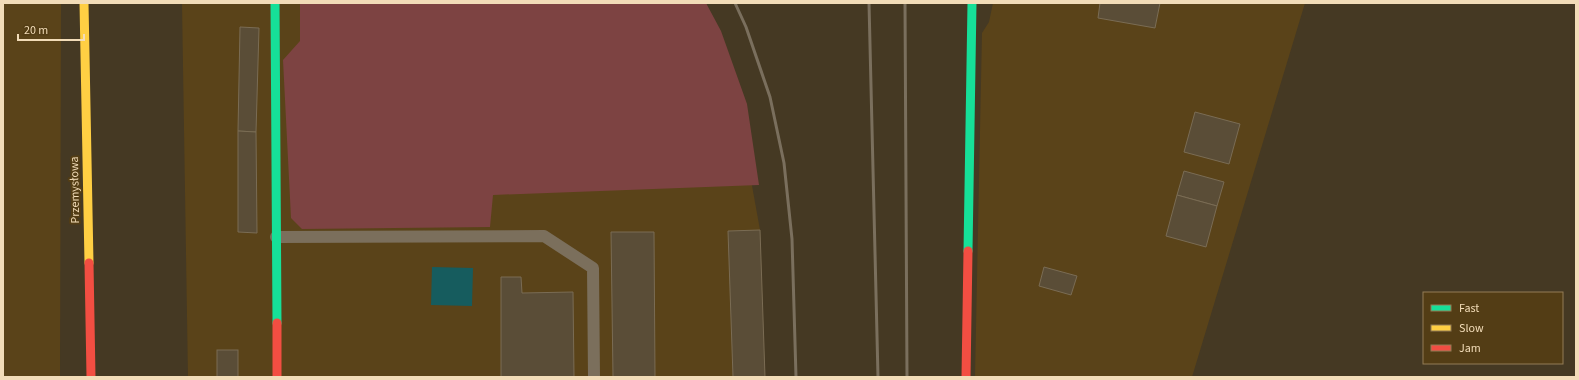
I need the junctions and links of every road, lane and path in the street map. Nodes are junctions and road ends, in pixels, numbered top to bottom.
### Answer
1 (84, 3) edge
2 (275, 3) edge
3 (972, 3) edge
4 (276, 237) junction
5 (91, 377) edge
6 (277, 377) edge
7 (594, 377) edge
8 (966, 377) edge

1 - 5 street, Przemysłowa
2 - 4 street
3 - 8 street
4 - 6 street
4 - 7 lane

